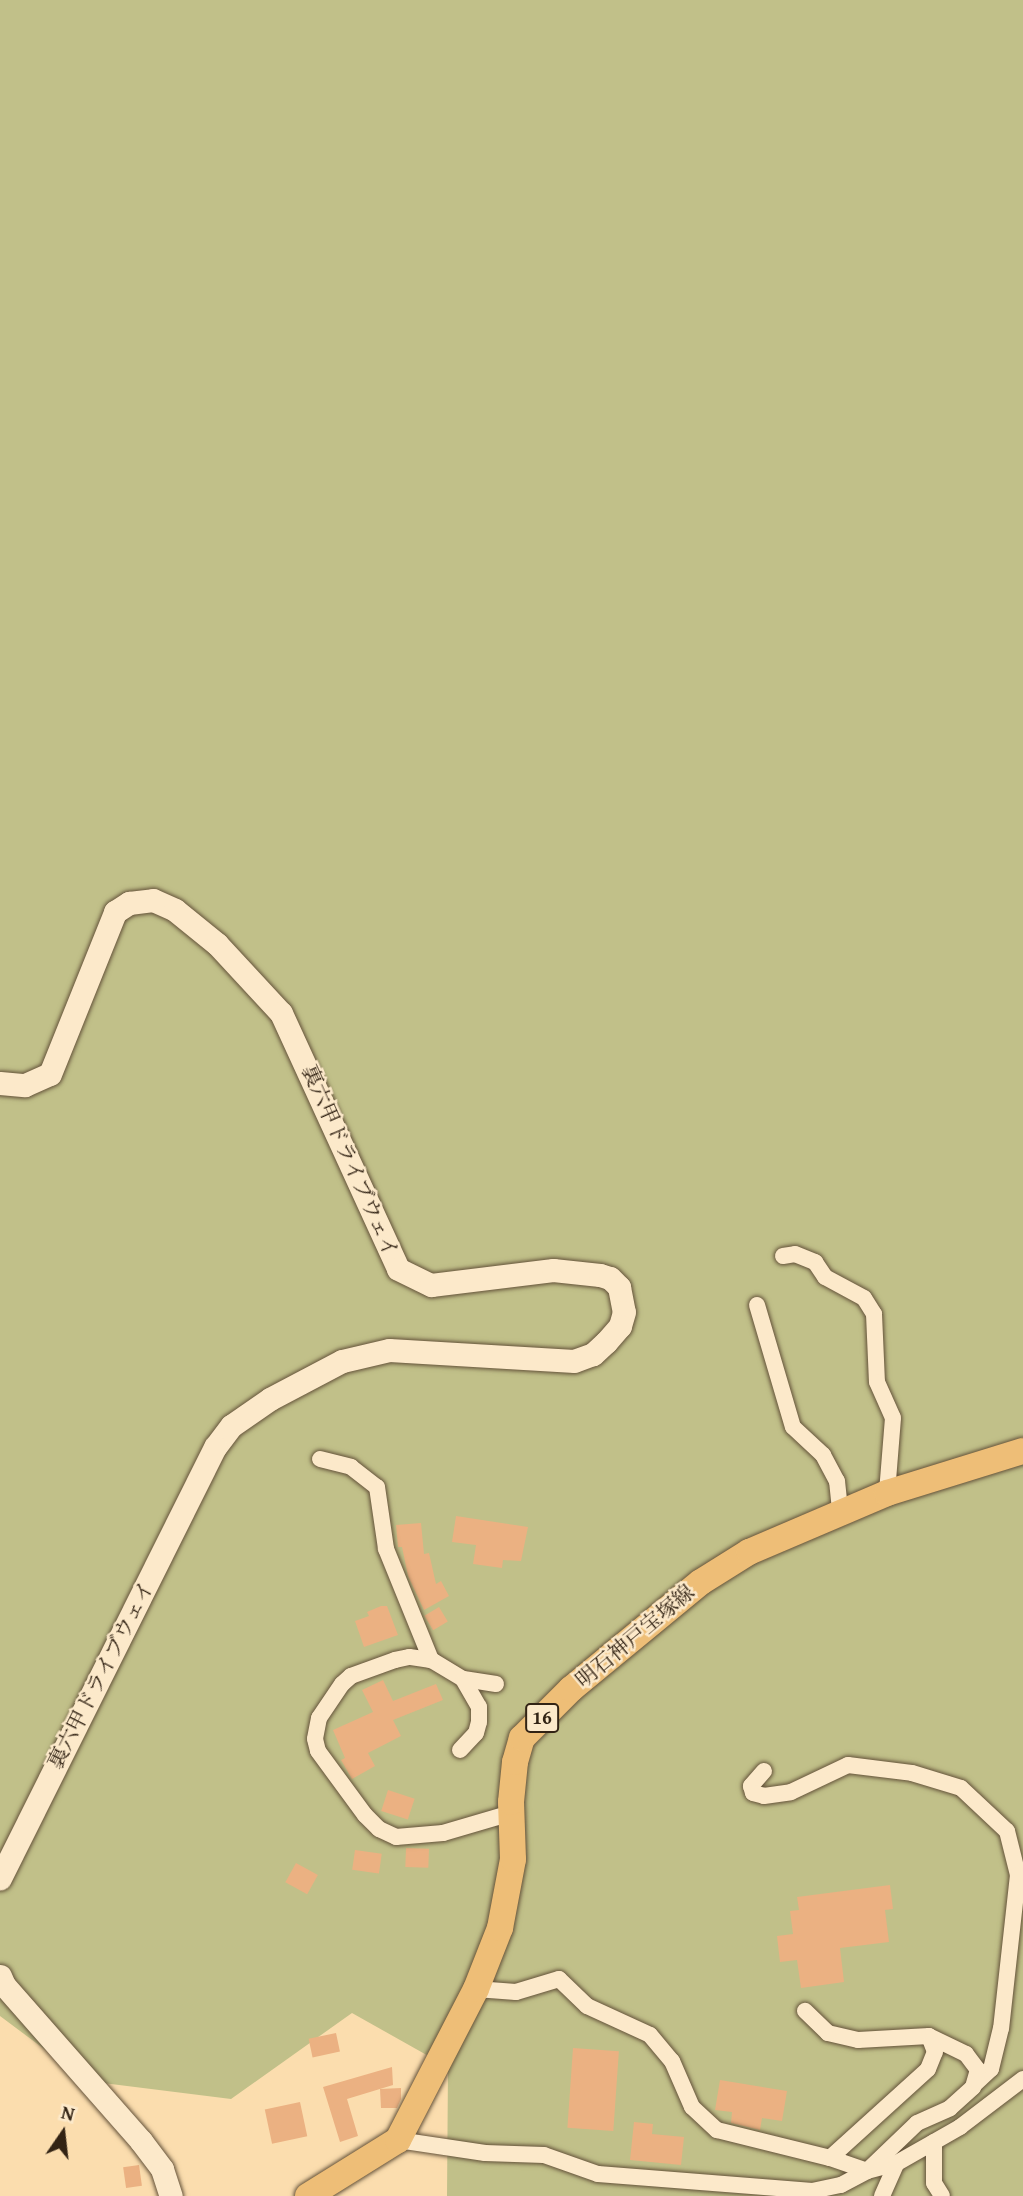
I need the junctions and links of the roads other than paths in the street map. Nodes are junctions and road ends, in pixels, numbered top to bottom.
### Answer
1 (0, 1083) edge
2 (783, 1256) dead end
3 (757, 1305) dead end
4 (1023, 1451) edge
5 (320, 1459) dead end
6 (887, 1493) junction
7 (841, 1512) junction
8 (431, 1660) junction
9 (463, 1679) junction
10 (496, 1684) dead end
11 (460, 1750) dead end
12 (764, 1771) dead end
13 (511, 1814) junction
14 (0, 1878) edge
15 (0, 1976) edge
16 (476, 1989) junction
17 (805, 2011) dead end
18 (929, 2036) junction
19 (1023, 2079) edge
20 (973, 2087) junction
21 (398, 2140) junction
22 (934, 2142) junction
23 (830, 2158) junction
24 (897, 2164) junction
25 (867, 2171) junction
26 (171, 2196) edge
27 (308, 2196) edge
28 (882, 2196) edge
29 (942, 2196) edge

1 - 14 street, 裏六甲ドライブウェイ
2 - 6 street
3 - 7 street
4 - 6 main road, 明石神戸宝塚線 / 16
5 - 8 street
6 - 7 main road, 明石神戸宝塚線 / 16
7 - 13 main road, 明石神戸宝塚線 / 16
8 - 9 street
8 - 13 street
9 - 10 street
9 - 11 street
12 - 20 street
13 - 16 main road, 明石神戸宝塚線 / 16
15 - 26 street
16 - 21 main road, 明石神戸宝塚線 / 16
16 - 23 street
17 - 18 street
18 - 20 street
18 - 23 street
19 - 22 street
20 - 25 street
21 - 25 street
21 - 27 main road
22 - 24 street
22 - 29 street
23 - 25 street
24 - 25 street
24 - 28 street

